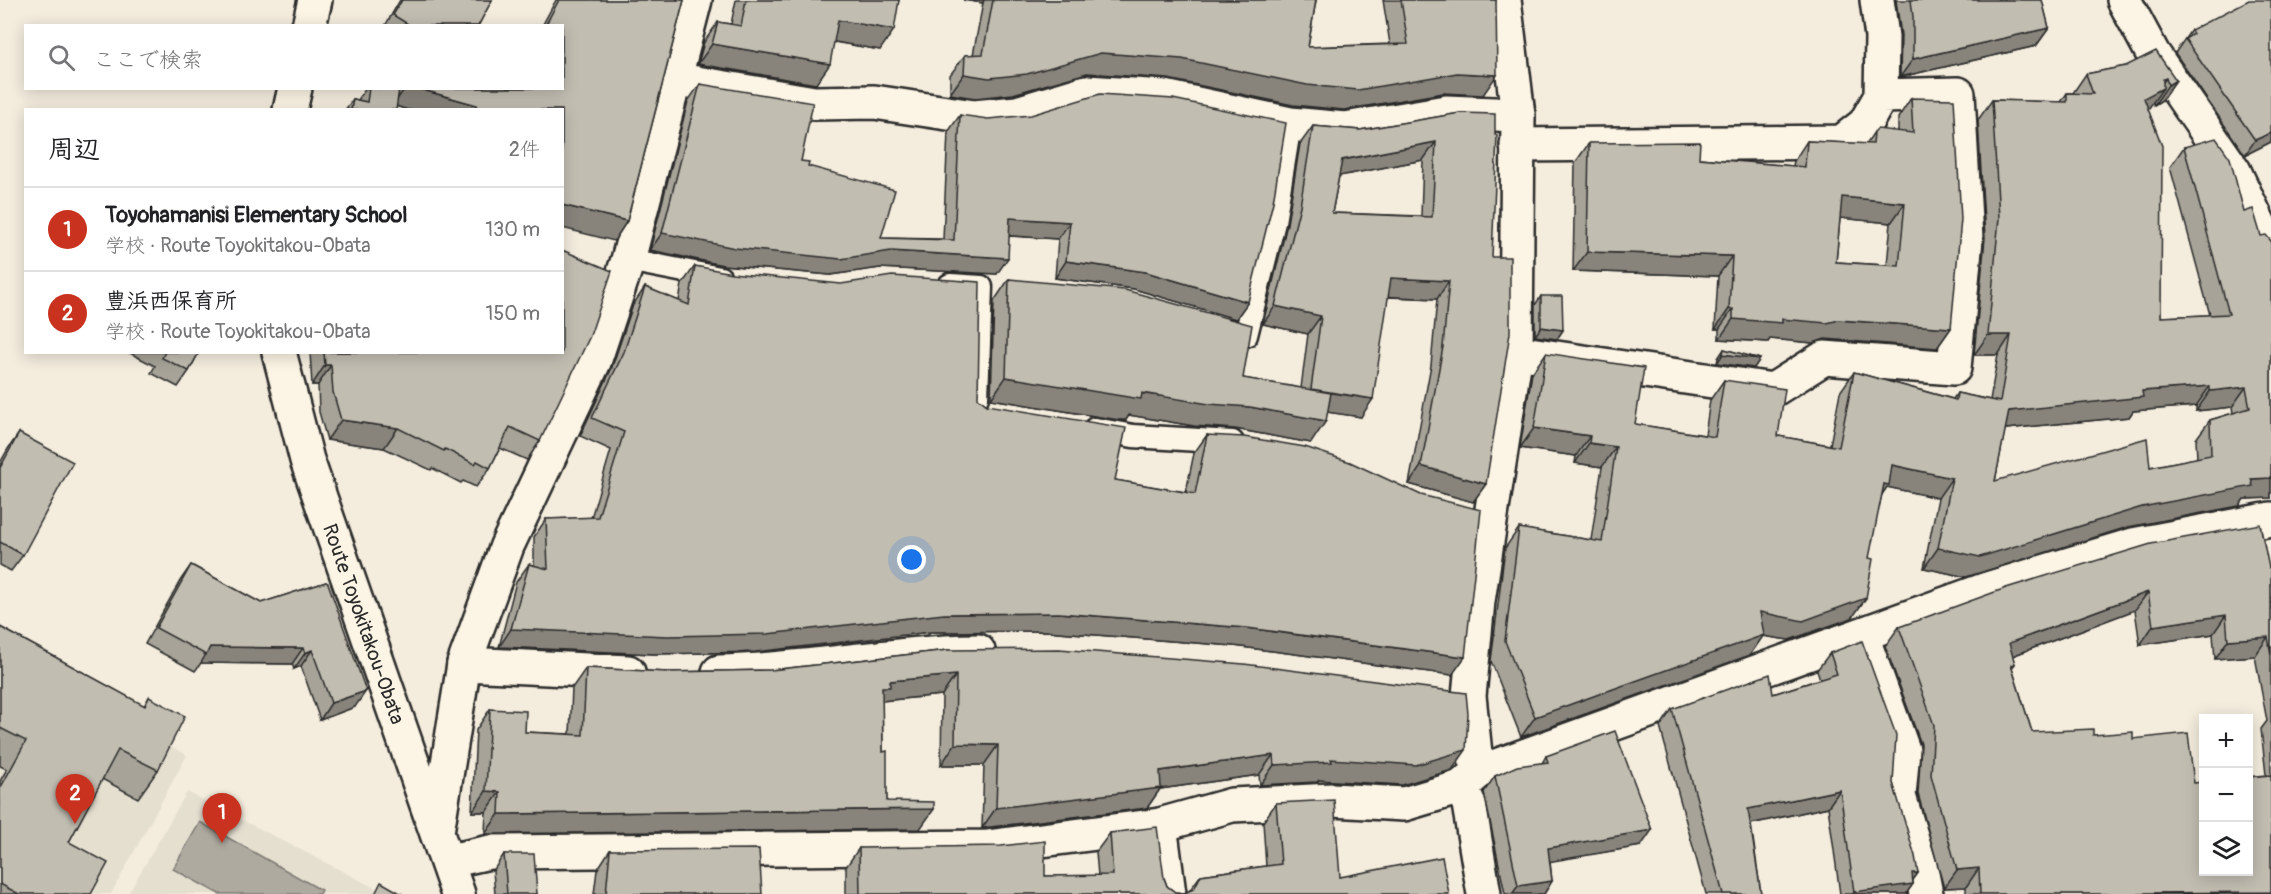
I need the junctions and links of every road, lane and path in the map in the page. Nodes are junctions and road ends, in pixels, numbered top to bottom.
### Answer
1 (315, 0) edge
2 (695, 0) edge
3 (1504, 0) edge
4 (1876, 0) edge
5 (2124, 0) edge
6 (309, 24) edge
7 (673, 79) junction
8 (295, 90) edge
9 (1881, 96) junction
10 (290, 108) edge
11 (1290, 124) junction
12 (1518, 130) junction
13 (2271, 250) edge
14 (628, 260) junction
15 (743, 280) edge
16 (924, 284) edge
17 (1205, 325) edge
18 (1516, 352) junction
19 (280, 354) edge
20 (988, 412) edge
21 (1077, 426) edge
22 (1254, 445) edge
23 (2271, 519) edge
24 (1862, 636) junction
25 (1012, 650) edge
26 (464, 664) junction
27 (688, 672) edge
28 (654, 673) edge
29 (1434, 692) edge
30 (1469, 696) junction
31 (1469, 780) junction
32 (1160, 825) junction
33 (443, 847) junction
34 (458, 894) edge
35 (1169, 894) edge
36 (1484, 894) edge
37 (1926, 894) edge

1 - 6 street
2 - 7 street
3 - 12 street
4 - 9 street
5 - 13 street
7 - 11 street
7 - 14 street
8 - 10 street
9 - 12 street
9 - 18 street
11 - 12 street
11 - 17 lane
12 - 18 street
14 - 15 lane
14 - 26 street
16 - 20 lane
18 - 30 street
19 - 33 street, Route Toyokitakou-Obata
21 - 22 lane
23 - 24 street
24 - 31 street
24 - 37 street
25 - 27 street
26 - 28 street
26 - 33 street
29 - 30 street
30 - 31 street
31 - 32 street
31 - 36 street
32 - 33 street
32 - 35 street
33 - 34 street, Route Toyokitakou-Obata

